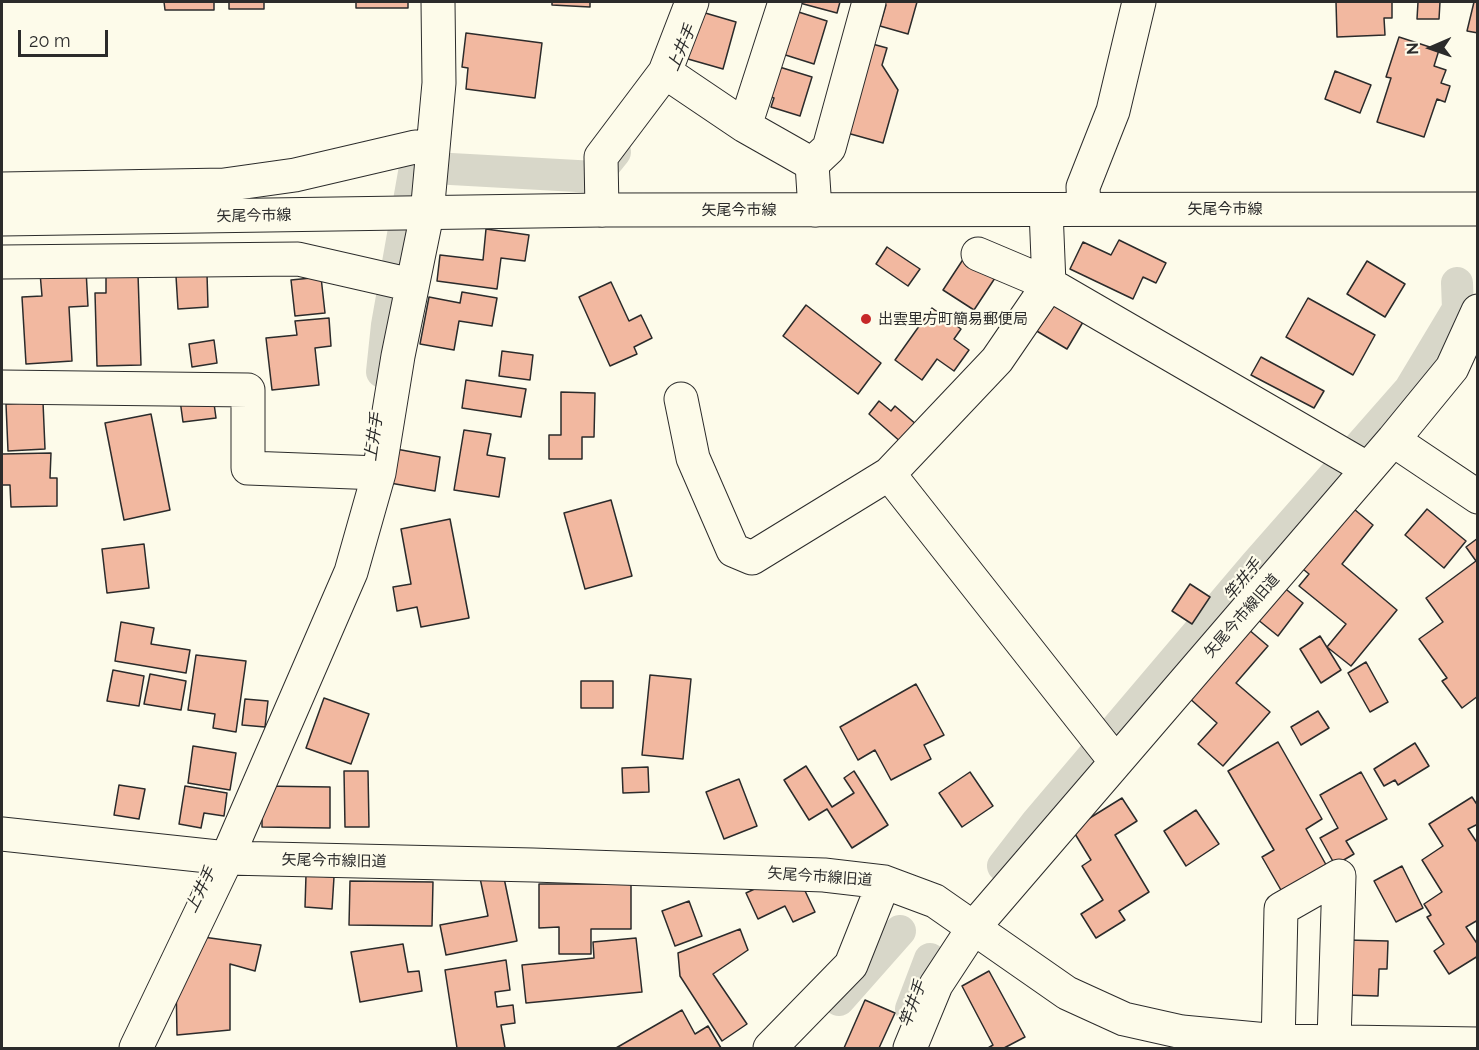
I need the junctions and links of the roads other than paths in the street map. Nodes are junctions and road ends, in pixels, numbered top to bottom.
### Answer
1 (438, 2) edge
2 (692, 2) edge
3 (785, 2) edge
4 (869, 2) edge
5 (1139, 2) edge
6 (665, 72) junction
7 (746, 126) junction
8 (433, 148) junction
9 (812, 164) junction
10 (2, 189) edge
11 (1084, 209) junction
12 (1478, 209) edge
13 (602, 210) junction
14 (815, 210) junction
15 (1046, 210) junction
16 (427, 214) junction
17 (2, 219) edge
18 (978, 254) dead end
19 (2, 262) edge
20 (1049, 284) junction
21 (412, 285) junction
22 (1478, 311) edge
23 (1465, 375) edge
24 (2, 387) edge
25 (681, 399) dead end
26 (1393, 440) junction
27 (1368, 469) junction
28 (379, 473) junction
29 (889, 474) junction
30 (1478, 497) edge
31 (1116, 762) junction
32 (2, 834) edge
33 (227, 858) junction
34 (884, 882) junction
35 (974, 927) junction
36 (1334, 1041) junction
37 (1478, 1044) edge
38 (1278, 1045) edge
39 (1426, 1046) edge
40 (136, 1048) edge
41 (770, 1048) edge
42 (910, 1048) edge

1 - 8 street
2 - 6 street
3 - 7 street
4 - 9 street
5 - 11 street
6 - 7 street
6 - 13 street
7 - 9 street
8 - 10 street
8 - 16 street
9 - 14 street
11 - 12 street, 矢尾今市線
11 - 15 street, 矢尾今市線
13 - 14 street, 矢尾今市線
13 - 16 street, 矢尾今市線
14 - 15 street, 矢尾今市線
15 - 20 street
16 - 17 street, 矢尾今市線
16 - 21 street
18 - 20 street
19 - 21 street
20 - 27 street
20 - 29 street
21 - 28 street
22 - 23 street, 矢尾今市線旧道
23 - 26 street, 矢尾今市線旧道
24 - 28 street
25 - 29 street
26 - 27 street, 矢尾今市線旧道
26 - 30 street
27 - 31 street, 矢尾今市線旧道
28 - 33 street
29 - 31 street
31 - 35 street, 矢尾今市線旧道
32 - 33 street, 矢尾今市線旧道
33 - 34 street, 矢尾今市線旧道
33 - 40 street
34 - 35 street, 矢尾今市線旧道
34 - 41 street
35 - 38 street
35 - 42 street
36 - 38 street
36 - 38 street
36 - 39 street
37 - 39 street

